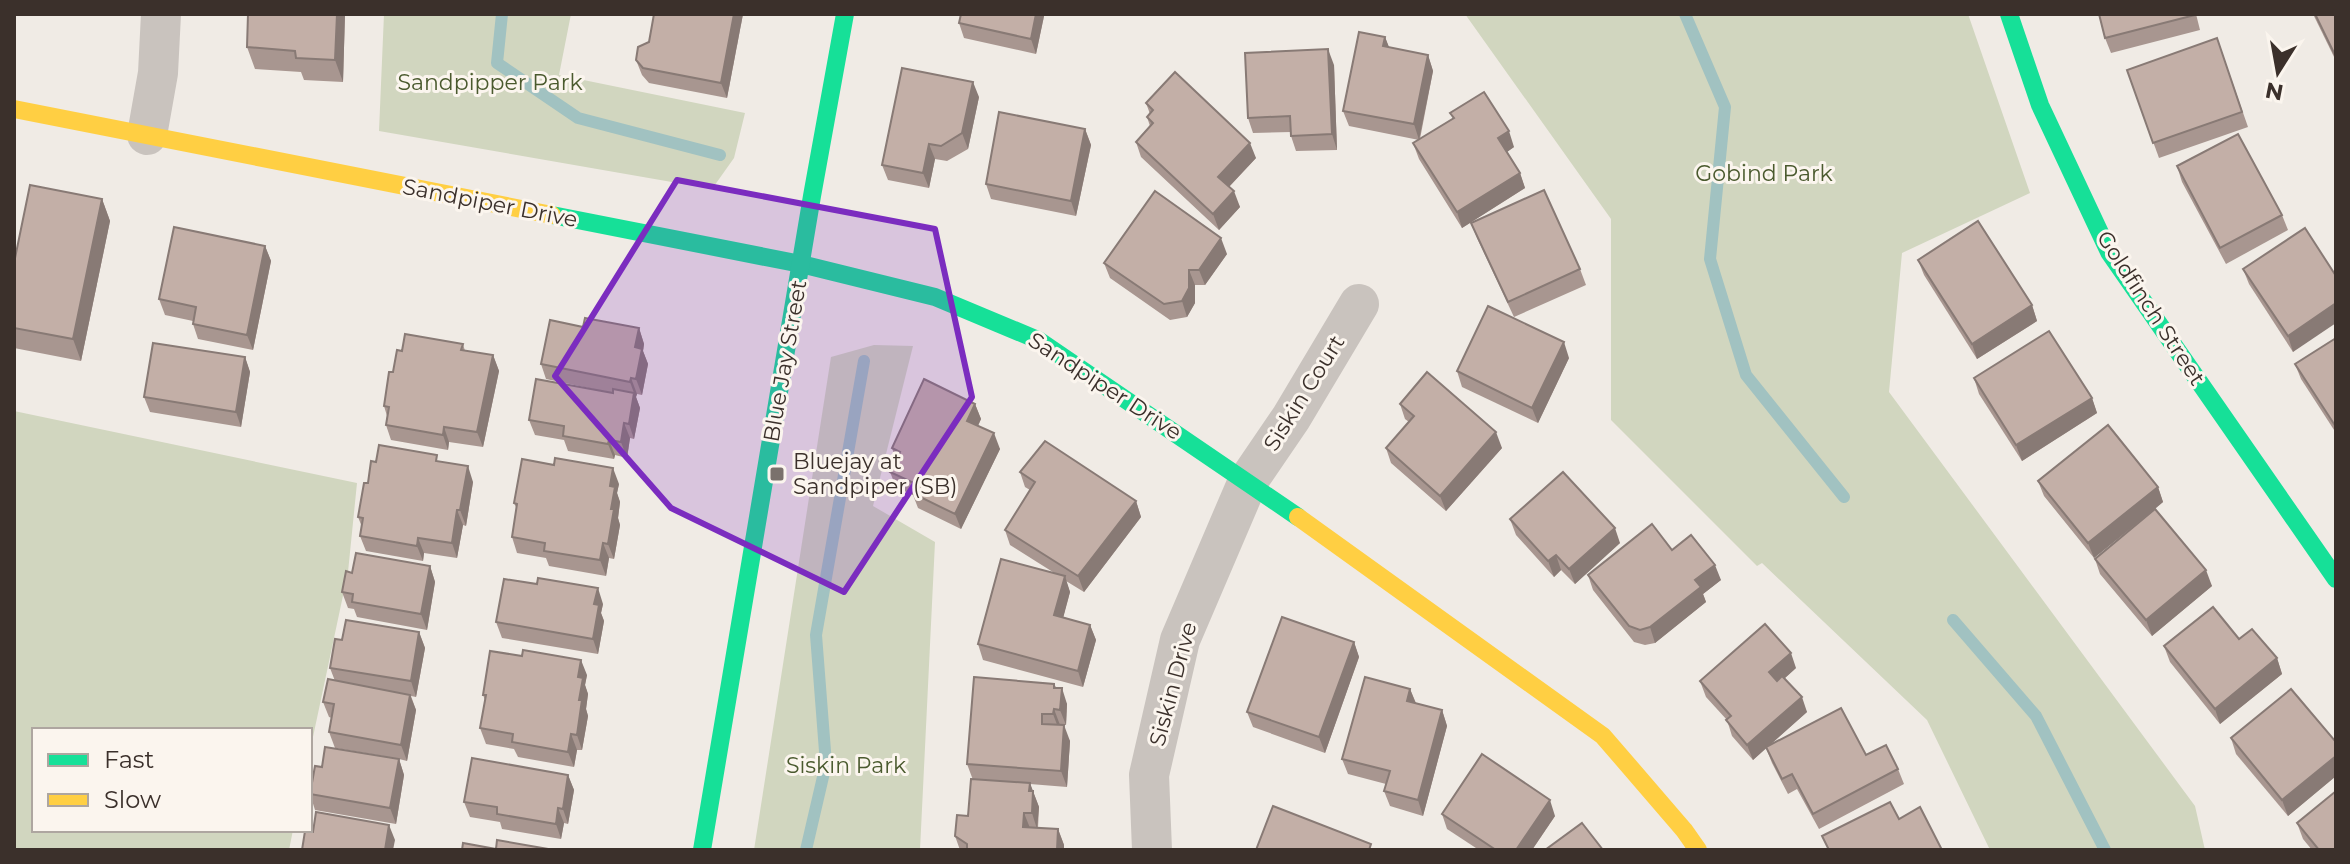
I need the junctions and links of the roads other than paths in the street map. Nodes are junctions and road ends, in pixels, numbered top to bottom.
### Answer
1 (161, 14) edge
2 (845, 14) edge
3 (2009, 14) edge
4 (14, 109) edge
5 (147, 135) junction
6 (801, 264) junction
7 (1359, 304) dead end
8 (1248, 481) junction
9 (2336, 579) edge
10 (702, 850) edge
11 (1152, 850) edge
12 (1698, 850) edge

1 - 5 street
2 - 6 street, Blue Jay Street
3 - 9 street, Goldfinch Street
4 - 5 street, Sandpiper Drive
5 - 6 street, Sandpiper Drive
6 - 8 street, Sandpiper Drive
6 - 10 street, Blue Jay Street
7 - 8 street, Siskin Court
8 - 11 street, Siskin Drive
8 - 12 street, Sandpiper Drive

